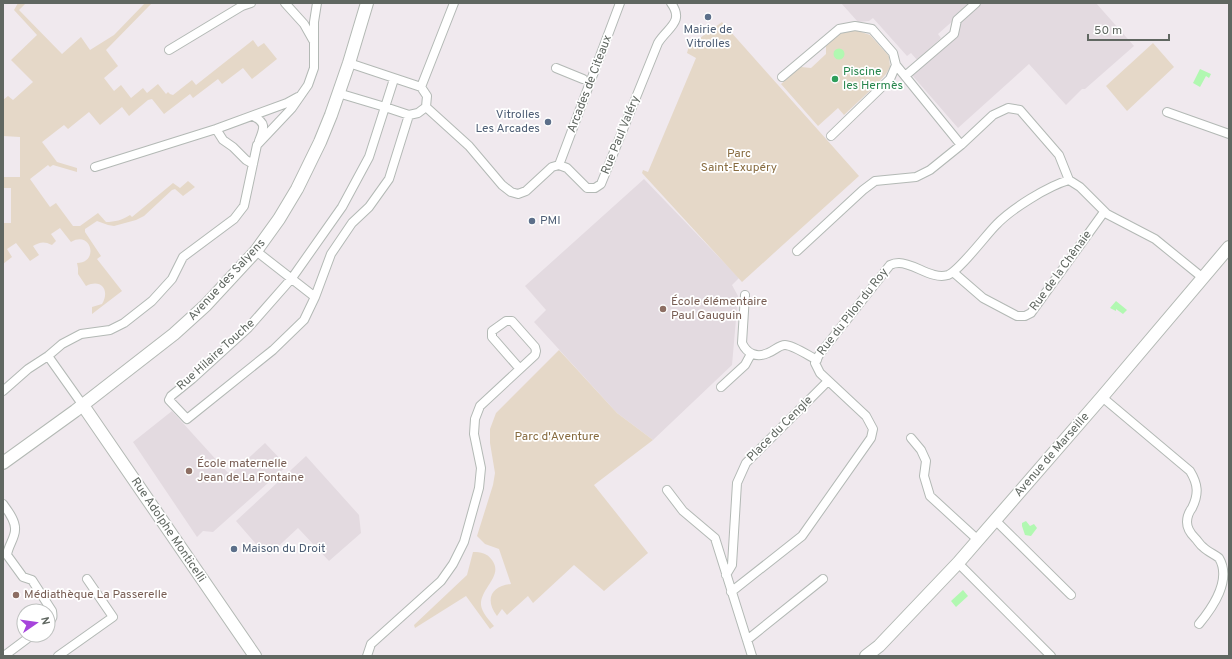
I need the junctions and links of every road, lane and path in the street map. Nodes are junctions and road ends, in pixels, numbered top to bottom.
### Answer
1 (251, 3) edge
2 (285, 3) edge
3 (317, 3) edge
4 (366, 3) edge
5 (454, 3) edge
6 (620, 3) edge
7 (976, 3) edge
8 (673, 6) edge
9 (315, 44) junction
10 (169, 50) dead end
11 (349, 63) junction
12 (896, 65) junction
13 (556, 68) dead end
14 (904, 76) junction
15 (782, 77) dead end
16 (394, 79) junction
17 (587, 81) junction
18 (422, 88) junction
19 (338, 93) junction
20 (300, 96) junction
21 (385, 106) junction
22 (426, 107) junction
23 (1167, 112) dead end
24 (409, 115) junction
25 (252, 116) junction
26 (216, 129) junction
27 (1229, 134) edge
28 (830, 136) dead end
29 (257, 145) junction
30 (961, 145) junction
31 (253, 164) junction
32 (559, 165) junction
33 (95, 167) dead end
34 (1068, 180) junction
35 (1104, 212) junction
36 (1229, 247) edge
37 (256, 251) junction
38 (798, 251) dead end
39 (952, 272) junction
40 (292, 278) junction
41 (1203, 278) junction
42 (745, 295) dead end
43 (315, 297) junction
44 (751, 354) junction
45 (48, 356) junction
46 (817, 360) junction
47 (520, 369) junction
48 (828, 381) junction
49 (721, 387) dead end
50 (3, 391) edge
51 (1102, 396) junction
52 (82, 404) junction
53 (911, 438) dead end
54 (3, 463) edge
55 (667, 490) dead end
56 (3, 504) edge
57 (995, 520) junction
58 (978, 540) junction
59 (958, 563) junction
60 (726, 575) junction
61 (87, 579) dead end
62 (823, 579) dead end
63 (731, 592) junction
64 (1071, 596) dead end
65 (47, 603) edge
66 (1199, 624) dead end
67 (747, 640) junction
68 (21, 643) edge
69 (4, 655) edge
70 (58, 656) edge
71 (254, 656) edge
72 (367, 656) edge
73 (752, 656) edge
74 (866, 656) edge
75 (1051, 656) edge

1 - 10 street
2 - 9 street
3 - 9 street
4 - 11 street, Avenue des Salyens
5 - 18 street
6 - 17 street, Arcades de Citeaux
7 - 14 street
8 - 32 street, Rue Paul Valéry
9 - 20 street
11 - 16 street
11 - 19 street, Avenue des Salyens
12 - 14 street
12 - 15 street
12 - 28 street
13 - 17 street
14 - 30 street
16 - 18 street
16 - 21 street, Rue Hilaire Touche
17 - 32 street, Arcades de Citeaux
18 - 22 street
19 - 21 street
19 - 37 street, Avenue des Salyens
20 - 25 street
20 - 29 street
21 - 24 street
21 - 40 street, Rue Hilaire Touche
22 - 24 street
22 - 32 street
23 - 27 street
24 - 43 street, Rue Hilaire Touche
25 - 26 street
25 - 29 street
26 - 31 street
26 - 33 street
29 - 31 street
30 - 34 street
30 - 38 street
31 - 45 street
34 - 35 street
34 - 39 street
35 - 39 street, Rue de la Chênaie
35 - 41 street
36 - 41 street, Avenue de Marseille
37 - 40 street
37 - 52 street, Avenue des Salyens
39 - 46 street, Rue du Pilon du Roy
40 - 43 street
40 - 43 street, Rue Hilaire Touche
41 - 51 street, Avenue de Marseille
42 - 44 street
44 - 46 street
44 - 49 street
45 - 50 street
45 - 52 street
46 - 48 street, Rue du Pilon du Roy
47 - 47 street
47 - 72 street
48 - 60 street, Place du Cengle
48 - 63 street, Rue du Pilon du Roy
51 - 57 street, Avenue de Marseille
51 - 66 street
52 - 54 street, Avenue des Salyens
52 - 71 street, Rue Adolphe Monticelli
53 - 58 street
55 - 60 street
56 - 65 street
57 - 58 street, Avenue de Marseille
57 - 64 street
58 - 59 street, Avenue de Marseille
59 - 74 street, Avenue de Marseille
59 - 75 street
60 - 63 street
61 - 70 street
62 - 67 street
63 - 67 street
67 - 73 street
68 - 69 street

